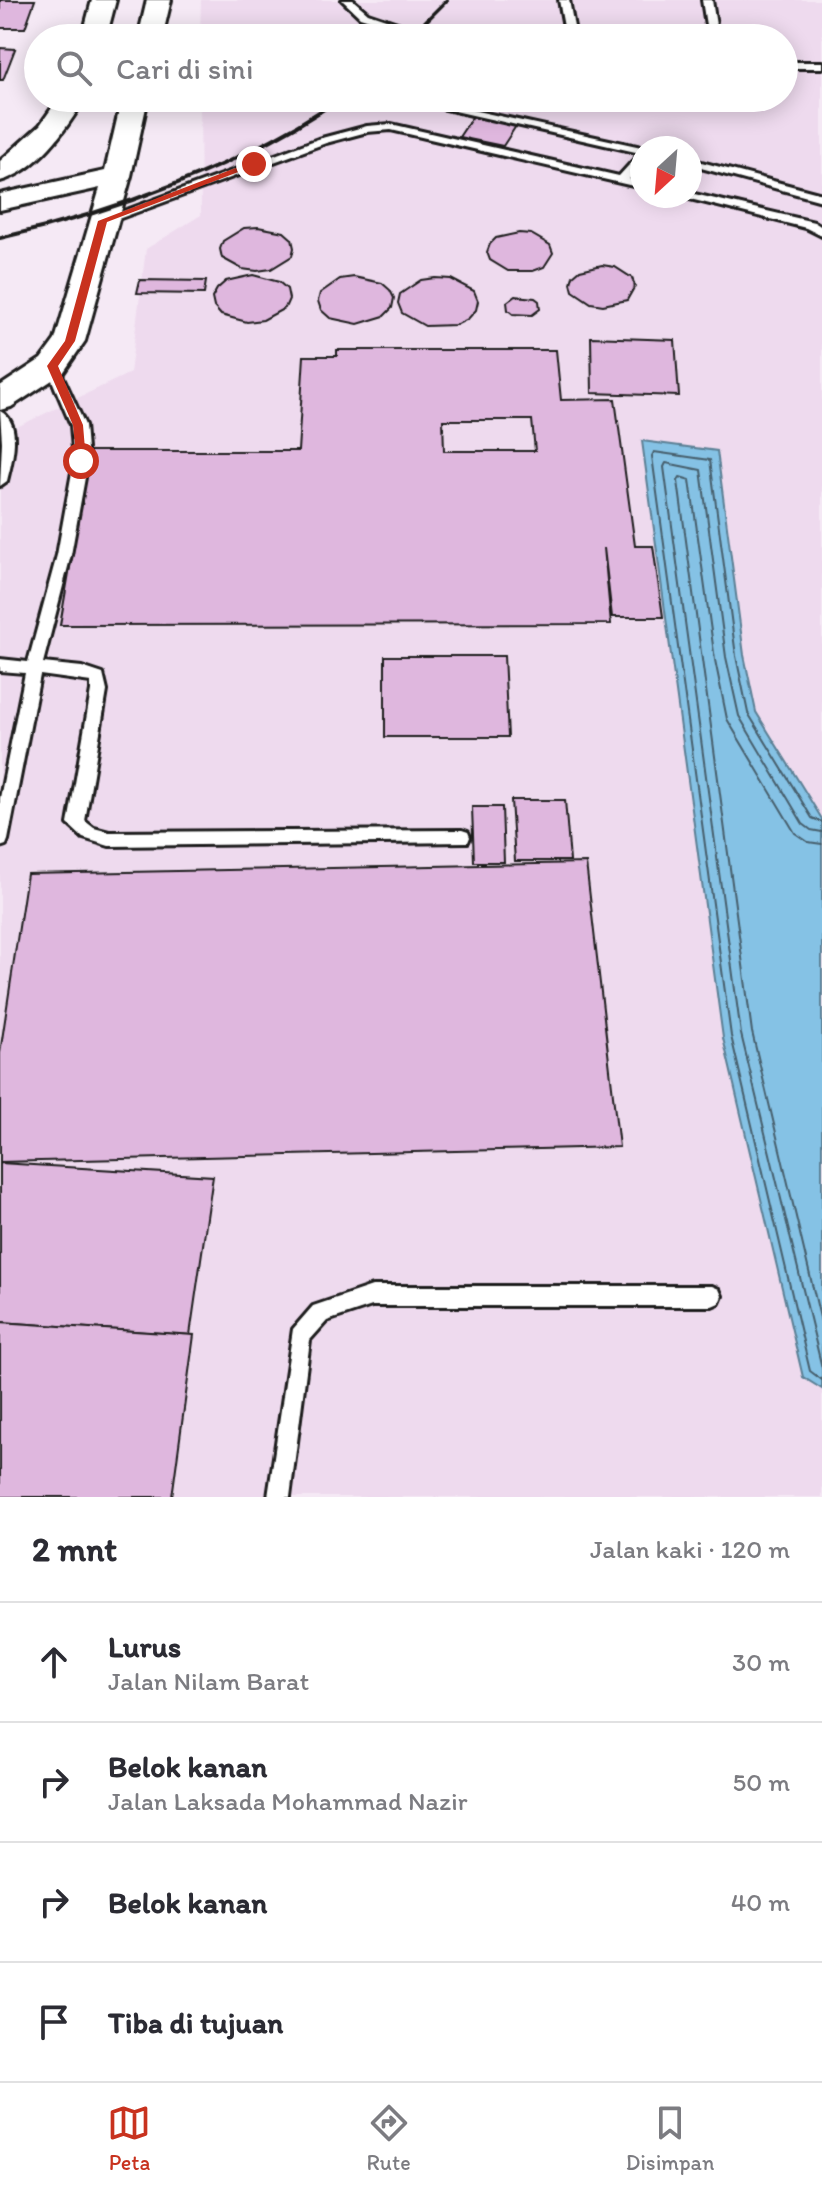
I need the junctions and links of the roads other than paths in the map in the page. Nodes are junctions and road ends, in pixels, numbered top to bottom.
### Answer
1 (104, 0) edge
2 (159, 0) edge
3 (347, 0) edge
4 (564, 0) edge
5 (707, 0) edge
6 (98, 24) edge
7 (154, 24) edge
8 (392, 24) edge
9 (568, 24) edge
10 (711, 24) edge
11 (798, 65) edge
12 (822, 65) edge
13 (62, 112) edge
14 (132, 112) edge
15 (467, 112) edge
16 (630, 147) edge
17 (702, 165) edge
18 (630, 170) edge
19 (0, 173) edge
20 (117, 176) junction
21 (622, 180) junction
22 (630, 182) edge
23 (822, 198) edge
24 (702, 199) edge
25 (0, 202) edge
26 (103, 221) junction
27 (822, 232) edge
28 (61, 354) junction
29 (0, 400) edge
30 (0, 415) edge
31 (0, 481) edge
32 (0, 665) edge
33 (33, 671) junction
34 (462, 837) dead end
35 (0, 840) edge
36 (712, 1296) dead end
37 (279, 1497) edge

1 - 6 street
2 - 7 street
3 - 8 lane
4 - 9 lane
5 - 10 lane
11 - 12 lane
13 - 19 street
14 - 20 street
15 - 16 lane
17 - 23 lane
18 - 21 lane
20 - 25 street
20 - 26 street
21 - 22 lane
21 - 26 lane
24 - 27 lane
26 - 28 street
28 - 29 street
28 - 33 lane
30 - 31 lane
32 - 33 lane
33 - 34 lane
33 - 35 lane
36 - 37 lane

